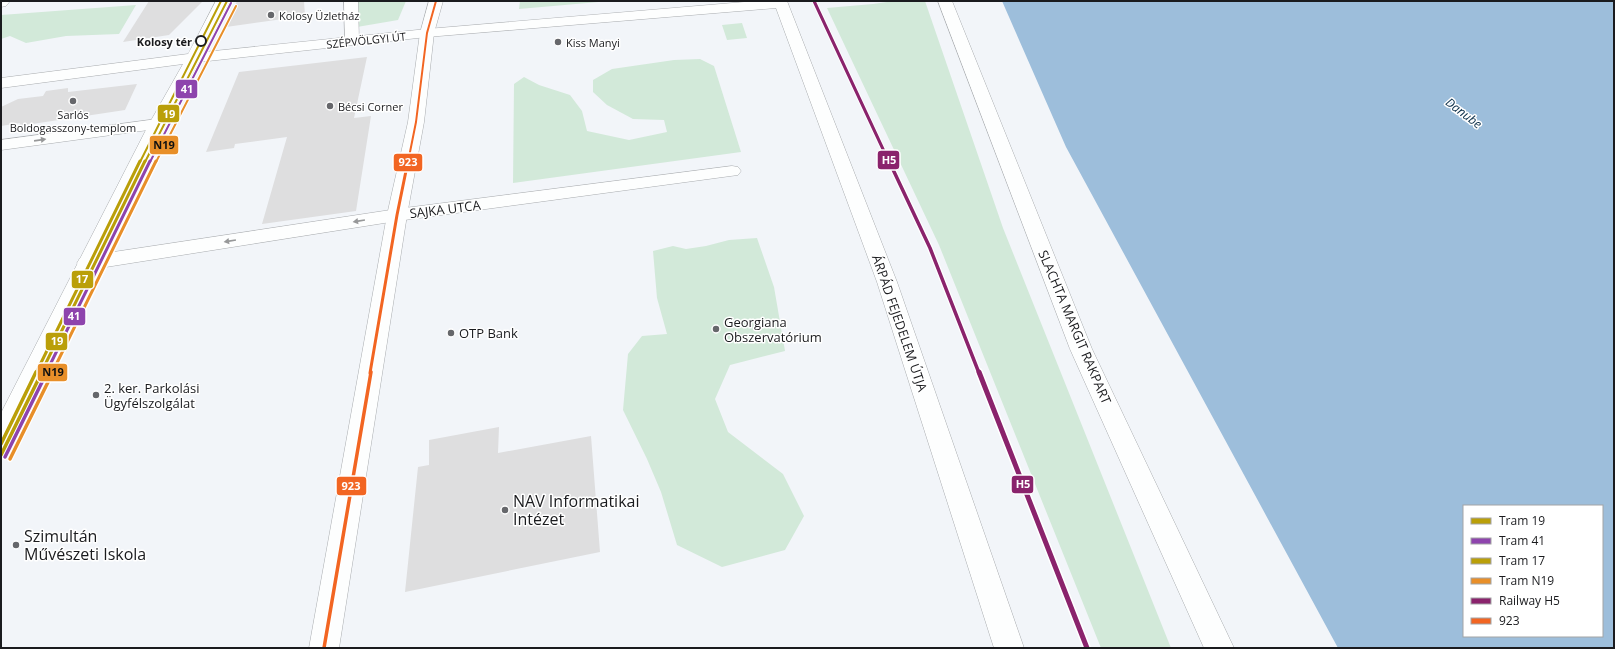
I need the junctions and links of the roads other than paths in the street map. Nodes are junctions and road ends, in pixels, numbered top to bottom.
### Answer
1 (3, 1) edge
2 (223, 1) edge
3 (351, 1) edge
4 (436, 1) edge
5 (945, 1) edge
6 (781, 2) edge
7 (1, 3) edge
8 (427, 33) junction
9 (352, 41) junction
10 (193, 58) junction
11 (1, 83) edge
12 (157, 124) junction
13 (1, 145) edge
14 (732, 171) dead end
15 (397, 215) junction
16 (87, 263) junction
17 (1, 437) edge
18 (324, 648) edge
19 (1009, 648) edge
20 (1218, 648) edge

1 - 7 street
2 - 10 street
3 - 9 street
4 - 8 street
5 - 20 street, SLACHTA MARGIT RAKPART
6 - 8 street, SZÉPVÖLGYI ÚT
6 - 19 street, ÁRPÁD FEJEDELEM ÚTJA
8 - 9 street, SZÉPVÖLGYI ÚT
8 - 15 street
9 - 10 street, SZÉPVÖLGYI ÚT
10 - 11 street, SZÉPVÖLGYI ÚT
10 - 12 street
13 -> 12 street
12 - 16 street
14 - 15 street, SAJKA UTCA
15 -> 16 street, SAJKA UTCA
15 - 18 street
16 - 17 street

